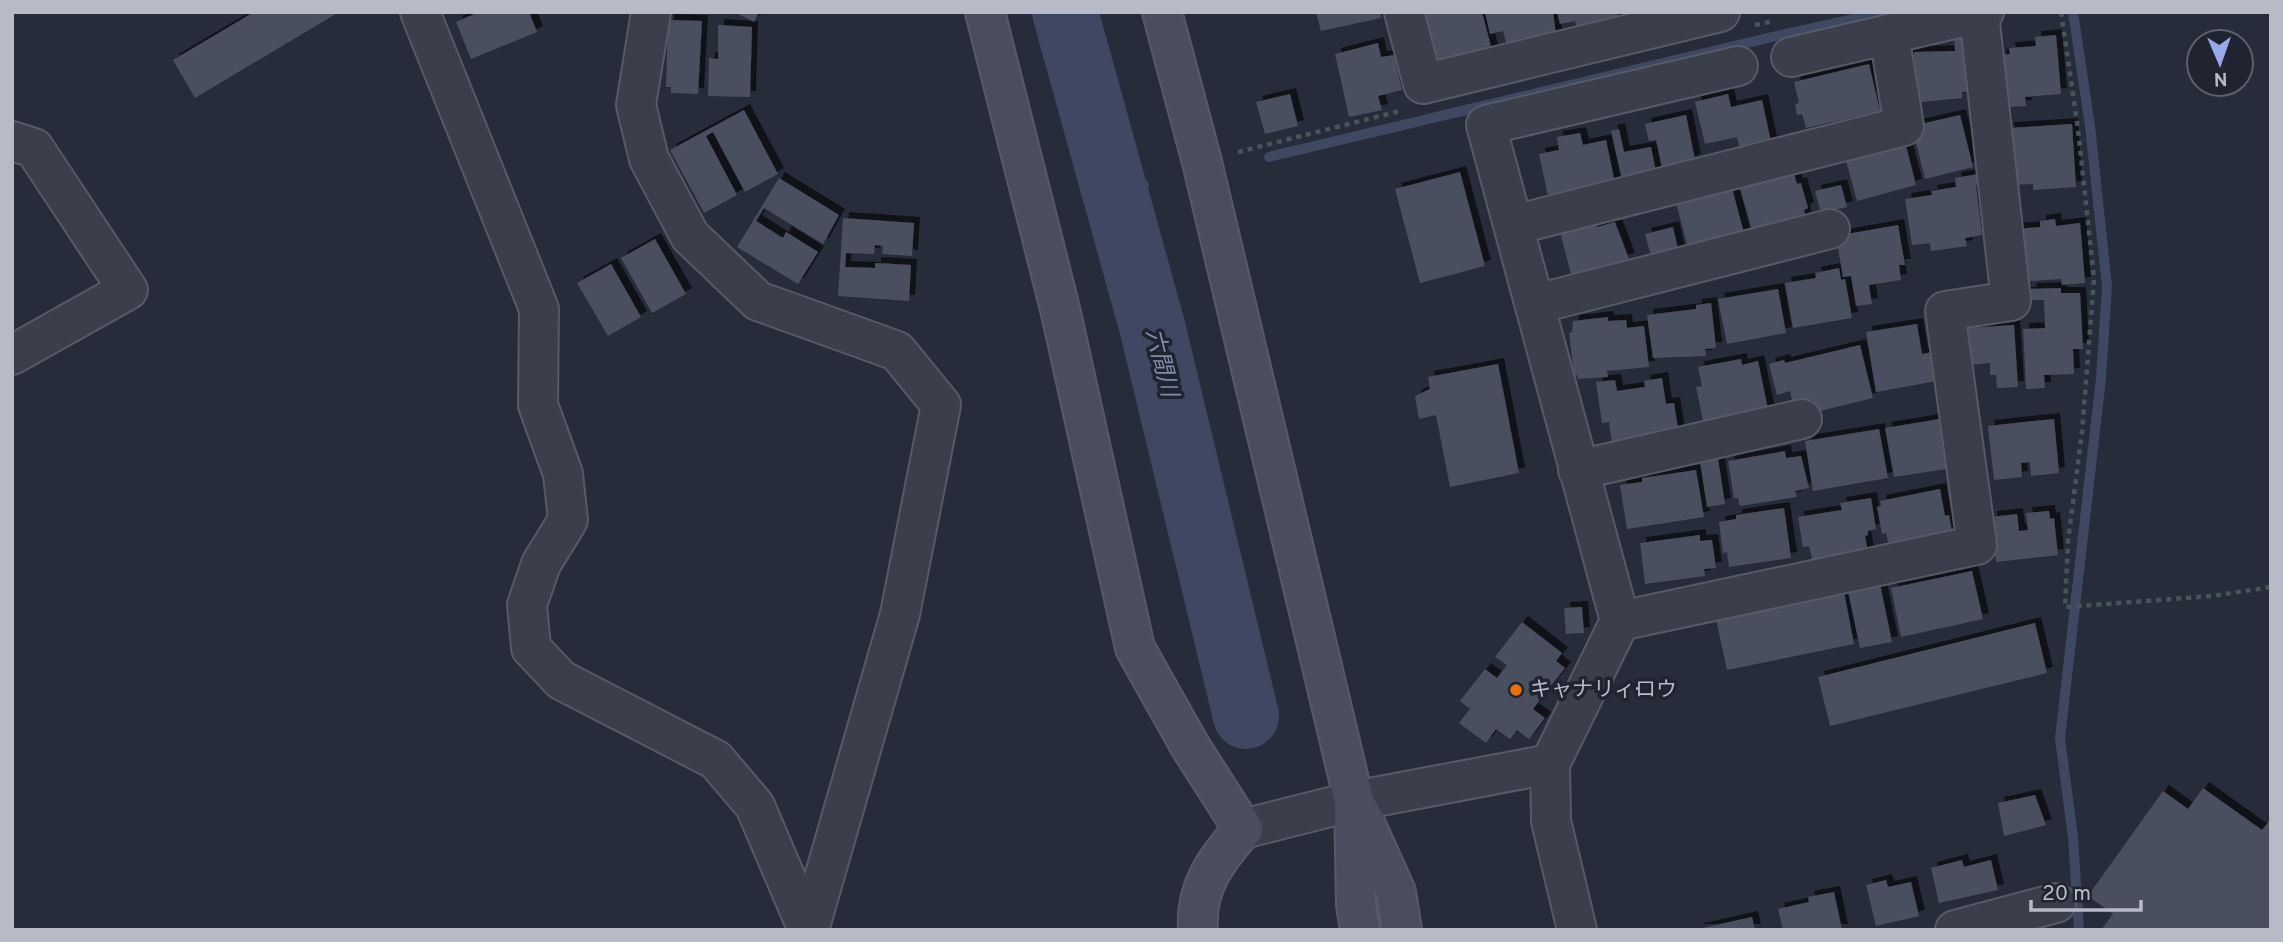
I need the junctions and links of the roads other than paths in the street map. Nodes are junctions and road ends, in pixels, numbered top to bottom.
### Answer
1 (420, 12) edge
2 (651, 12) edge
3 (985, 12) edge
4 (1162, 12) edge
5 (1404, 12) edge
6 (1720, 12) edge
7 (1982, 13) edge
8 (1889, 35) junction
9 (1791, 57) dead end
10 (1738, 66) dead end
11 (12, 141) edge
12 (1514, 225) junction
13 (1830, 229) dead end
14 (1536, 304) junction
15 (12, 355) edge
16 (1801, 419) dead end
17 (1578, 470) junction
18 (1620, 621) junction
19 (1550, 764) junction
20 (1354, 801) junction
21 (1243, 829) junction
22 (1396, 892) junction
23 (2056, 903) dead end
24 (809, 930) edge
25 (1198, 930) edge
26 (1360, 930) edge
27 (1402, 930) edge
28 (1409, 930) edge
29 (1577, 930) edge
30 (1955, 930) edge

1 - 24 street
2 - 24 street
3 - 21 street
4 - 20 street
5 - 6 street
7 - 8 street
7 - 18 street
8 - 9 street
8 - 12 street
10 - 12 street
11 - 15 street
12 - 14 street
13 - 14 street
14 - 17 street
16 - 17 street
17 - 18 street
18 - 19 street
19 - 20 street
19 - 29 street
20 - 21 street
20 - 22 street
20 - 26 street
21 - 25 street
22 - 27 street
22 - 28 street
23 - 30 street

